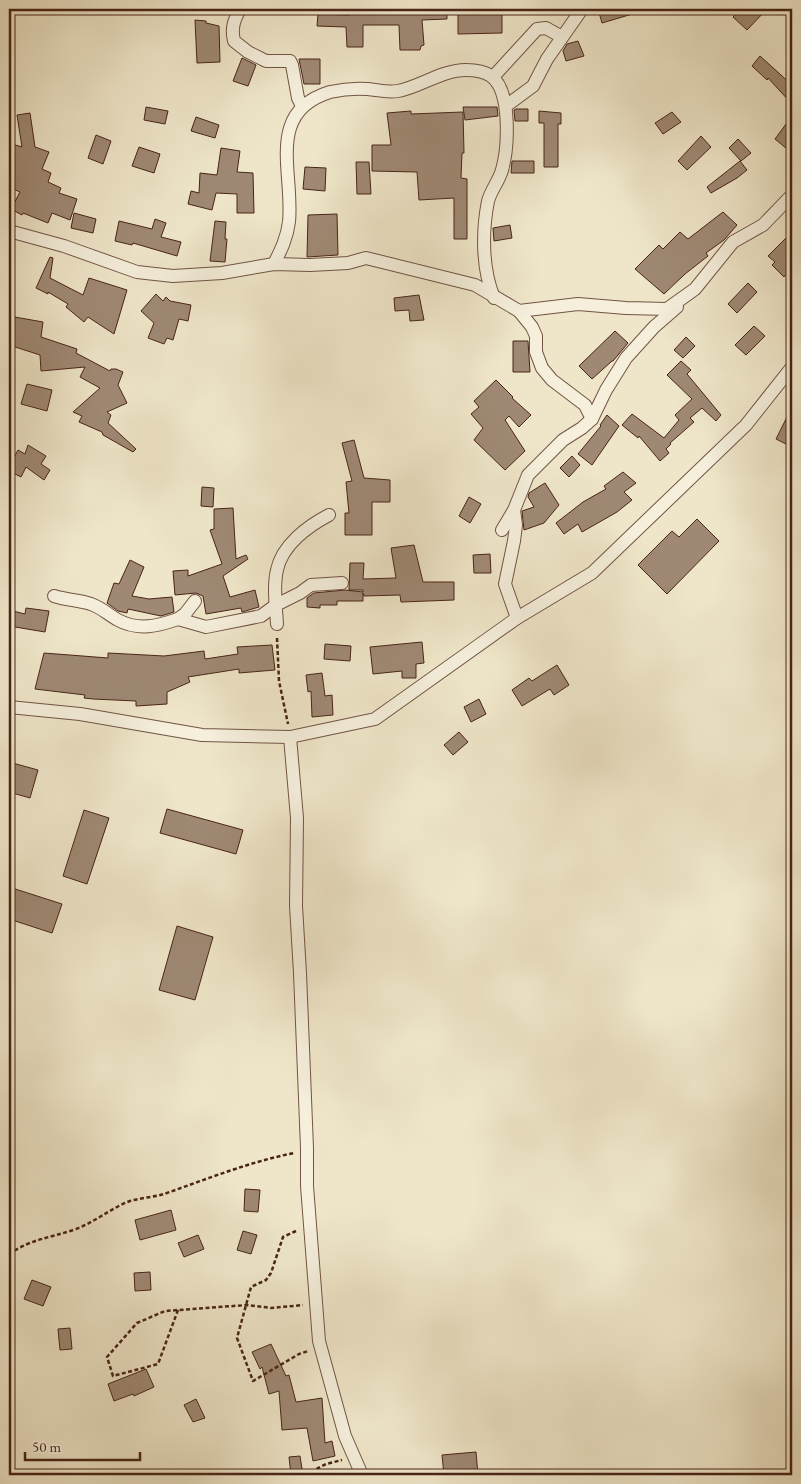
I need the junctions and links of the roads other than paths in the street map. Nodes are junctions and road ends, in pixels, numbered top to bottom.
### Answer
1 (240, 9) edge
2 (582, 9) edge
3 (562, 37) junction
4 (493, 77) junction
5 (302, 106) junction
6 (506, 106) junction
7 (792, 195) edge
8 (9, 231) edge
9 (274, 264) junction
10 (694, 288) junction
11 (494, 298) junction
12 (519, 311) junction
13 (792, 367) edge
14 (592, 419) junction
15 (514, 510) junction
16 (329, 515) dead end
17 (502, 530) dead end
18 (342, 583) dead end
19 (54, 596) dead end
20 (195, 601) dead end
21 (276, 605) junction
22 (517, 618) junction
23 (178, 619) junction
24 (276, 624) road end
25 (9, 707) edge
26 (290, 737) junction
27 (362, 1475) edge

1 - 5 street
2 - 3 street
3 - 4 street
3 - 6 street
4 - 5 street
4 - 6 street
5 - 9 street
6 - 11 street
7 - 10 street
8 - 9 street
9 - 11 street
10 - 12 street
10 - 14 street
11 - 12 street
12 - 14 street
13 - 22 street
14 - 15 street
15 - 17 street
15 - 22 street
16 - 21 street
18 - 21 street
19 - 23 street
20 - 23 street
21 - 23 street
21 - 24 street
22 - 26 street
25 - 26 street
26 - 27 street

